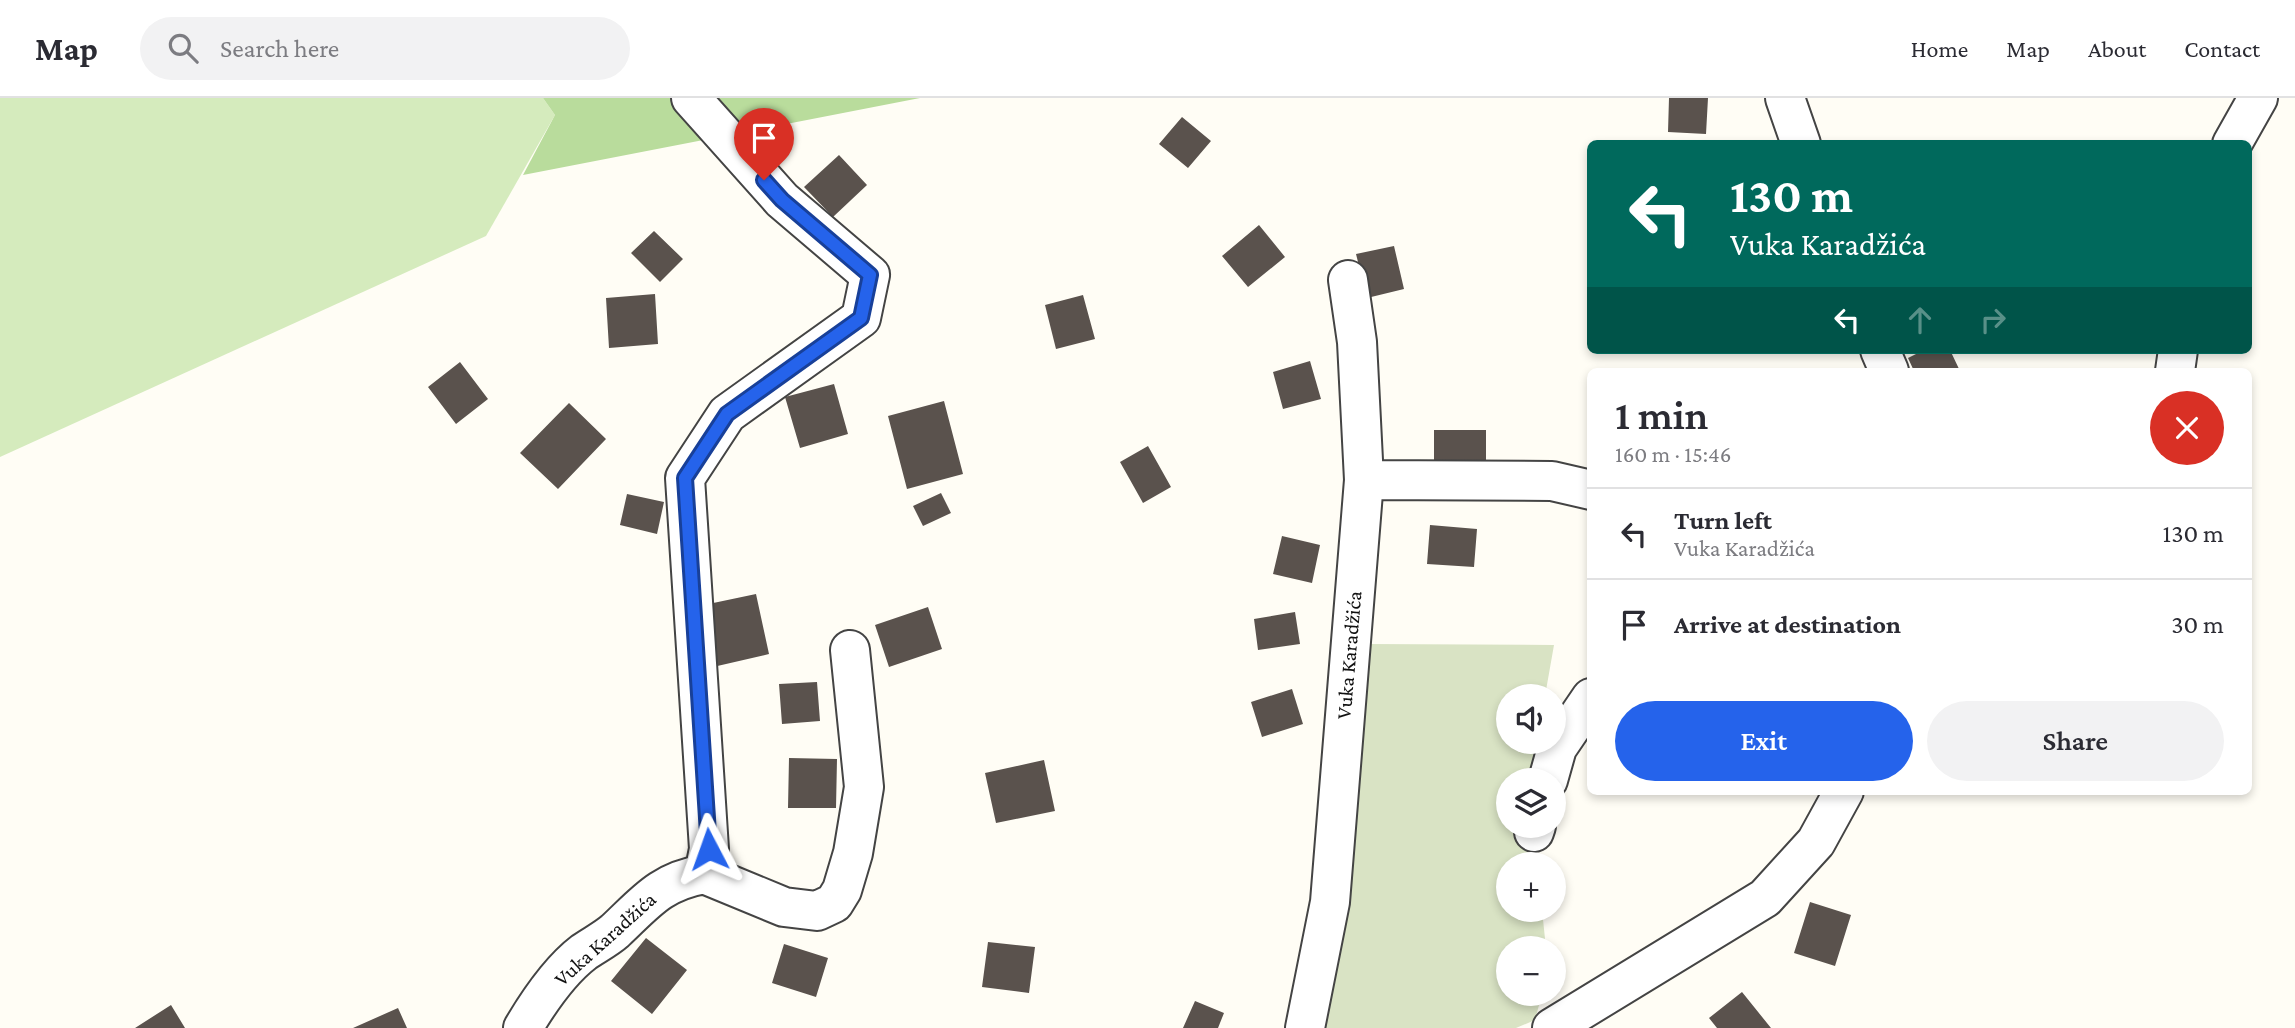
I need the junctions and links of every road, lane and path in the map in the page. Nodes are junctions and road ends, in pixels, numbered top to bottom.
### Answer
1 (691, 98) edge
2 (1785, 98) edge
3 (2258, 98) edge
4 (1800, 140) edge
5 (2234, 140) edge
6 (1348, 280) dead end
7 (1364, 480) junction
8 (1587, 489) edge
9 (850, 650) dead end
10 (1587, 704) edge
11 (1551, 768) edge
12 (1842, 795) edge
13 (704, 874) junction
14 (523, 1028) edge
15 (1305, 1028) edge
16 (1552, 1028) edge

1 - 13 street
2 - 4 street
3 - 5 street
6 - 7 street, Vuka Karadžića
7 - 8 street
7 - 15 street, Vuka Karadžića
9 - 13 street
10 - 11 street
12 - 16 street
13 - 14 street, Vuka Karadžića

